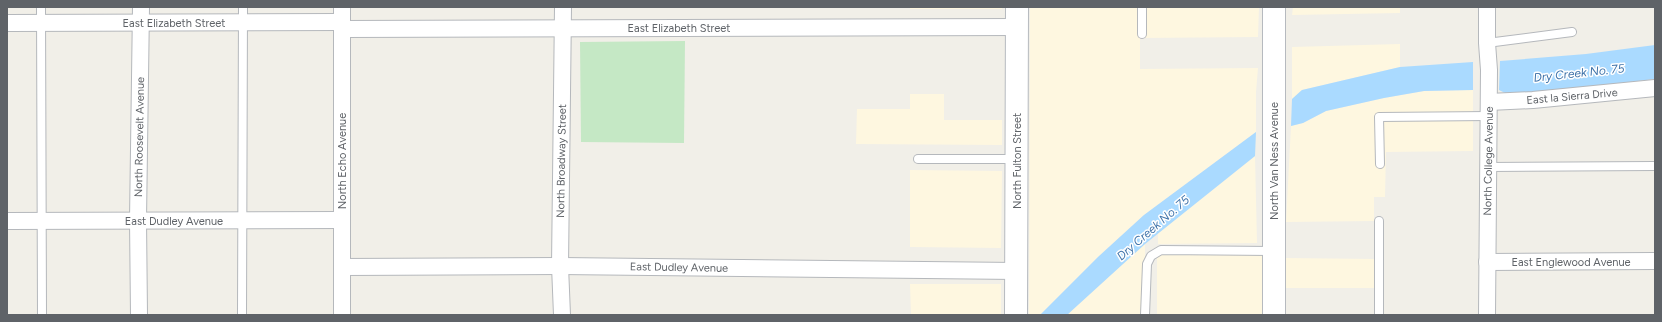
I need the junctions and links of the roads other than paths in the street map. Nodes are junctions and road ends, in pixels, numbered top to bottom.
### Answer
1 (41, 7) edge
2 (141, 7) edge
3 (563, 7) edge
4 (1142, 7) edge
5 (1274, 7) edge
6 (1487, 7) edge
7 (243, 15) edge
8 (1017, 17) edge
9 (342, 19) edge
10 (7, 23) edge
11 (41, 23) junction
12 (141, 23) junction
13 (563, 28) junction
14 (1572, 32) dead end
15 (1142, 34) dead end
16 (1487, 43) junction
17 (1655, 88) edge
18 (1489, 102) junction
19 (918, 159) dead end
20 (1016, 159) junction
21 (1380, 164) dead end
22 (1655, 166) edge
23 (1488, 167) junction
24 (41, 220) junction
25 (138, 220) junction
26 (342, 220) junction
27 (7, 221) edge
28 (242, 221) junction
29 (1378, 221) dead end
30 (1274, 251) junction
31 (1655, 261) edge
32 (1487, 262) junction
33 (560, 266) junction
34 (342, 267) junction
35 (1016, 271) junction
36 (42, 315) edge
37 (139, 315) edge
38 (242, 315) edge
39 (342, 315) edge
40 (562, 315) edge
41 (1016, 315) edge
42 (1145, 315) edge
43 (1274, 315) edge
44 (1379, 315) edge
45 (1486, 315) edge

1 - 11 lane
2 - 12 street, North Roosevelt Avenue
3 - 13 street, North Broadway Street
4 - 15 lane
5 - 30 main road, North Van Ness Avenue
6 - 16 street, North College Avenue
7 - 9 street, East Elizabeth Street
7 - 12 street, East Elizabeth Street
7 - 28 lane
8 - 13 street, East Elizabeth Street
8 - 20 main road, North Fulton Street
9 - 13 street, East Elizabeth Street
9 - 26 street, North Echo Avenue
10 - 11 street, East Elizabeth Street
11 - 12 street, East Elizabeth Street
11 - 24 lane
12 - 25 street, North Roosevelt Avenue
13 - 33 street, North Broadway Street
14 - 16 lane
16 - 18 street, North College Avenue
17 - 18 street, East la Sierra Drive
18 - 21 lane
18 - 23 street, North College Avenue
19 - 20 lane
20 - 35 main road, North Fulton Street
22 - 23 lane
23 - 32 street, North College Avenue
24 - 25 street, East Dudley Avenue
24 - 27 street, East Dudley Avenue
24 - 36 lane
25 - 28 street, East Dudley Avenue
25 - 37 street, North Roosevelt Avenue
26 - 28 street, East Dudley Avenue
26 - 34 street, North Echo Avenue
28 - 38 lane
29 - 44 lane
30 - 42 lane
30 - 43 main road, North Van Ness Avenue
31 - 32 street, East Englewood Avenue
32 - 45 street, North College Avenue
33 - 34 street, East Dudley Avenue
33 - 35 street, East Dudley Avenue
33 - 40 street, North Broadway Street
34 - 39 street, North Echo Avenue
35 - 41 main road, North Fulton Street

